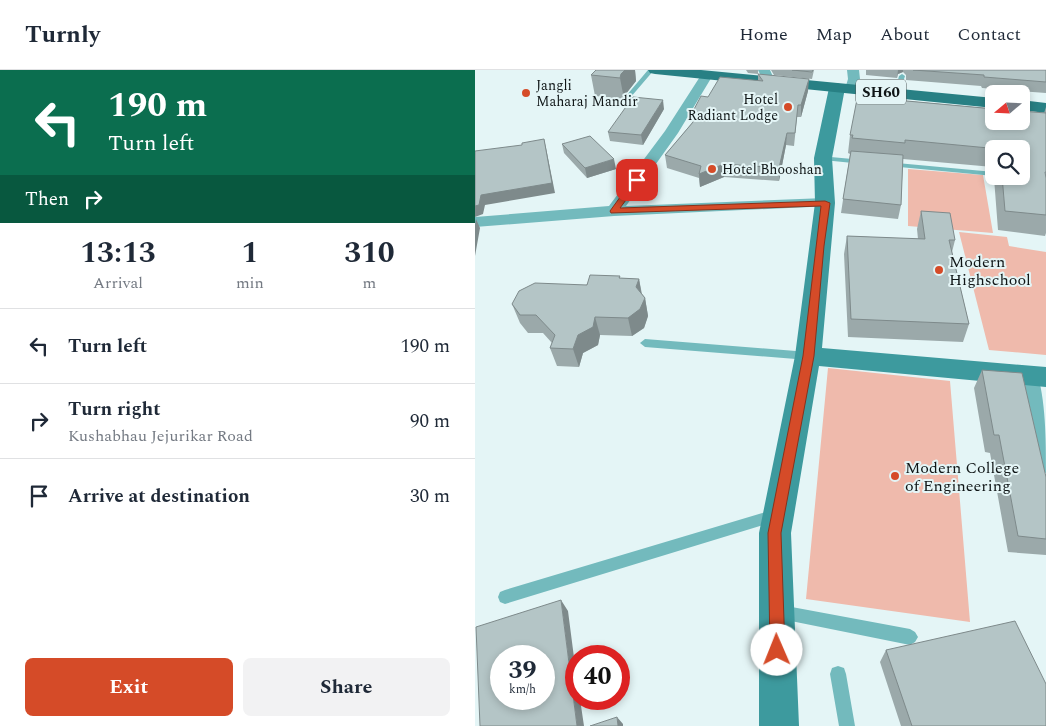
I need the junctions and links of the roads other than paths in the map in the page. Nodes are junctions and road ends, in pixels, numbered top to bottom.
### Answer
1 (651, 70) edge
2 (655, 70) edge
3 (853, 70) edge
4 (707, 75) junction
5 (767, 76) edge
6 (902, 76) dead end
7 (844, 89) junction
8 (896, 94) junction
9 (628, 97) dead end
10 (985, 102) edge
11 (1030, 107) edge
12 (1046, 108) edge
13 (823, 158) junction
14 (870, 162) edge
15 (879, 163) edge
16 (985, 173) edge
17 (825, 203) junction
18 (614, 211) junction
19 (475, 222) edge
20 (645, 343) dead end
21 (808, 356) junction
22 (1037, 376) edge
23 (1046, 462) edge
24 (778, 515) junction
25 (505, 597) dead end
26 (776, 611) junction
27 (910, 637) dead end
28 (838, 674) dead end
29 (779, 726) edge
30 (847, 726) edge

1 - 9 lane
2 - 4 main road, SH60
3 - 7 street
4 - 5 main road, SH60
4 - 18 street
5 - 7 main road, SH60
6 - 8 lane
7 - 8 main road, SH60
7 - 13 street
8 - 10 main road, SH60
11 - 12 main road
13 - 14 lane
13 - 17 street
15 - 16 lane
17 - 18 street
17 - 21 street
18 - 19 street
20 - 21 lane
21 - 22 street
21 - 24 street
22 - 23 street
24 - 25 lane
24 - 26 street
26 - 27 lane
26 - 29 street
28 - 30 lane

